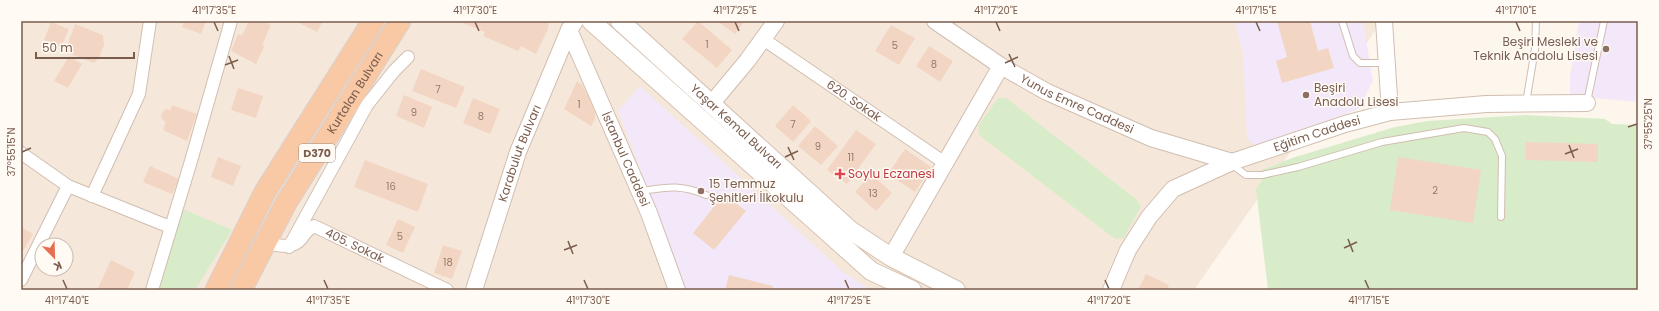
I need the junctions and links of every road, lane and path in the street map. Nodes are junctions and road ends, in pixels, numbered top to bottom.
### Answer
1 (150, 21) edge
2 (231, 21) edge
3 (373, 21) edge
4 (400, 21) edge
5 (591, 21) edge
6 (620, 21) edge
7 (776, 21) edge
8 (935, 21) edge
9 (1342, 21) edge
10 (1384, 21) edge
11 (1536, 21) edge
12 (1604, 21) edge
13 (572, 26) edge
14 (763, 39) junction
15 (408, 57) dead end
16 (1387, 63) junction
17 (1001, 66) junction
18 (712, 103) junction
19 (1587, 103) joint
20 (1526, 104) junction
21 (1390, 112) junction
22 (21, 153) edge
23 (1232, 162) junction
24 (945, 163) junction
25 (68, 186) junction
26 (640, 191) junction
27 (706, 195) dead end
28 (92, 196) junction
29 (1501, 217) dead end
30 (170, 227) junction
31 (266, 243) junction
32 (289, 247) junction
33 (891, 257) junction
34 (21, 280) edge
35 (152, 290) edge
36 (216, 290) edge
37 (241, 290) edge
38 (446, 290) edge
39 (474, 290) edge
40 (677, 290) edge
41 (912, 290) edge
42 (956, 290) edge
43 (1111, 290) edge

1 - 28 street
2 - 30 street
3 - 36 highway, Kurtalan Bulvarı / D370
4 - 31 highway, Kurtalan Bulvarı / D370
5 - 41 main road, Yaşar Kemal Bulvarı
6 - 18 main road, Yaşar Kemal Bulvarı
7 - 14 street
8 - 17 street, Yunus Emre Caddesi
9 - 16 lane
10 - 16 street
11 - 20 lane
12 - 19 lane
13 - 26 street, İstanbul Caddesi
13 - 39 street, Karabulut Bulvarı
14 - 18 street
14 - 24 street, 620. Sokak
15 - 32 street
16 - 21 street
17 - 23 street, Yunus Emre Caddesi
17 - 24 street
18 - 33 main road, Yaşar Kemal Bulvarı
19 - 20 street, Eğitim Caddesi
20 - 21 street, Eğitim Caddesi
21 - 23 street, Eğitim Caddesi
22 - 25 street
23 - 29 lane
23 - 43 street, Eğitim Caddesi
24 - 33 street
25 - 28 street
25 - 34 street
26 - 27 lane
26 - 40 street, İstanbul Caddesi
28 - 30 street
30 - 35 street
31 - 32 street
31 - 37 highway, Kurtalan Bulvarı / D370
32 - 38 street, 405. Sokak
33 - 42 main road, Yaşar Kemal Bulvarı

